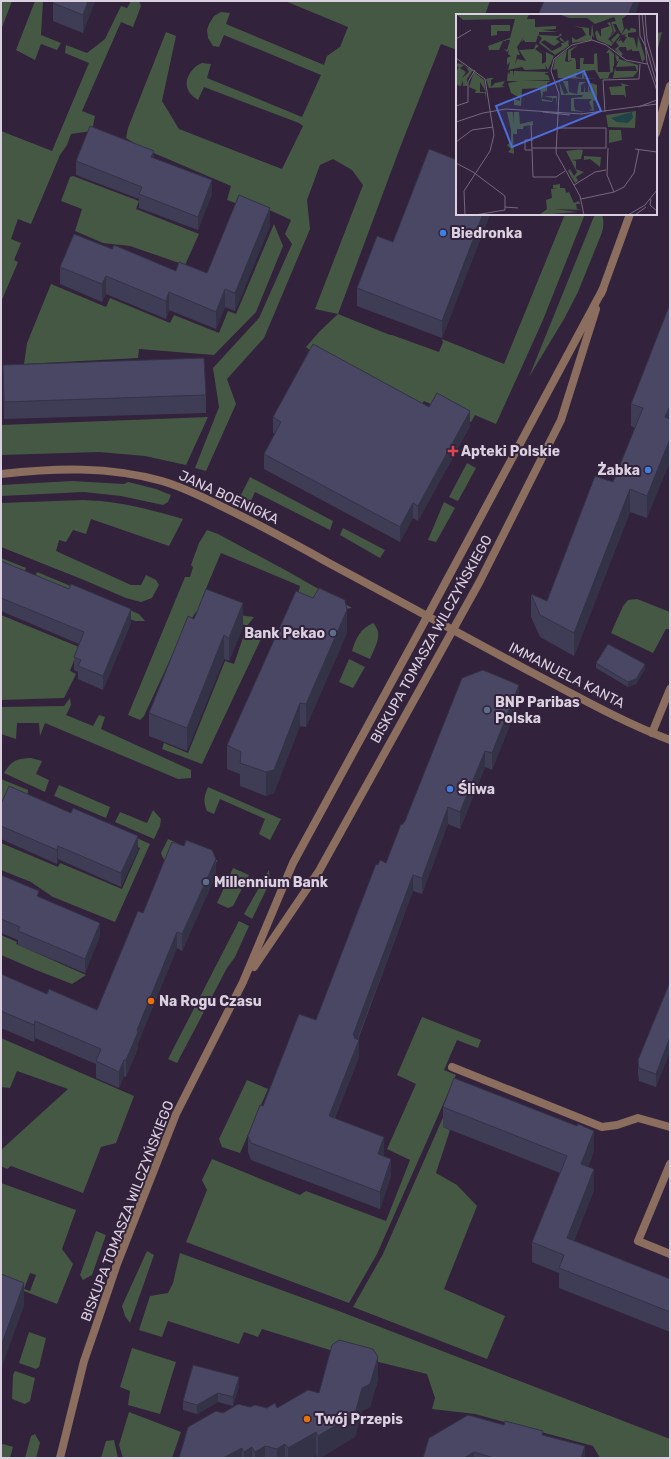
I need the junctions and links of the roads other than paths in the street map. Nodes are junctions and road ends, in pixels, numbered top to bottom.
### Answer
1 (670, 86) edge
2 (657, 130) edge
3 (630, 215) edge
4 (603, 289) junction
5 (1, 474) edge
6 (427, 617) junction
7 (452, 630) junction
8 (670, 688) edge
9 (652, 733) junction
10 (670, 740) edge
11 (243, 982) junction
12 (452, 1067) dead end
13 (670, 1127) edge
14 (670, 1164) edge
15 (670, 1254) edge
16 (60, 1458) edge

1 - 2 street
3 - 4 street, BISKUPA TOMASZA WILCZYŃSKIEGO
4 - 6 street, BISKUPA TOMASZA WILCZYŃSKIEGO
4 - 7 street, BISKUPA TOMASZA WILCZYŃSKIEGO
5 - 6 street, JANA BOENIGKA
6 - 7 street, JANA BOENIGKA
6 - 11 street, BISKUPA TOMASZA WILCZYŃSKIEGO
7 - 9 street, IMMANUELA KANTA
7 - 11 street, BISKUPA TOMASZA WILCZYŃSKIEGO
8 - 9 street
9 - 10 street, IMMANUELA KANTA
11 - 16 street, BISKUPA TOMASZA WILCZYŃSKIEGO
12 - 13 street
14 - 15 street

